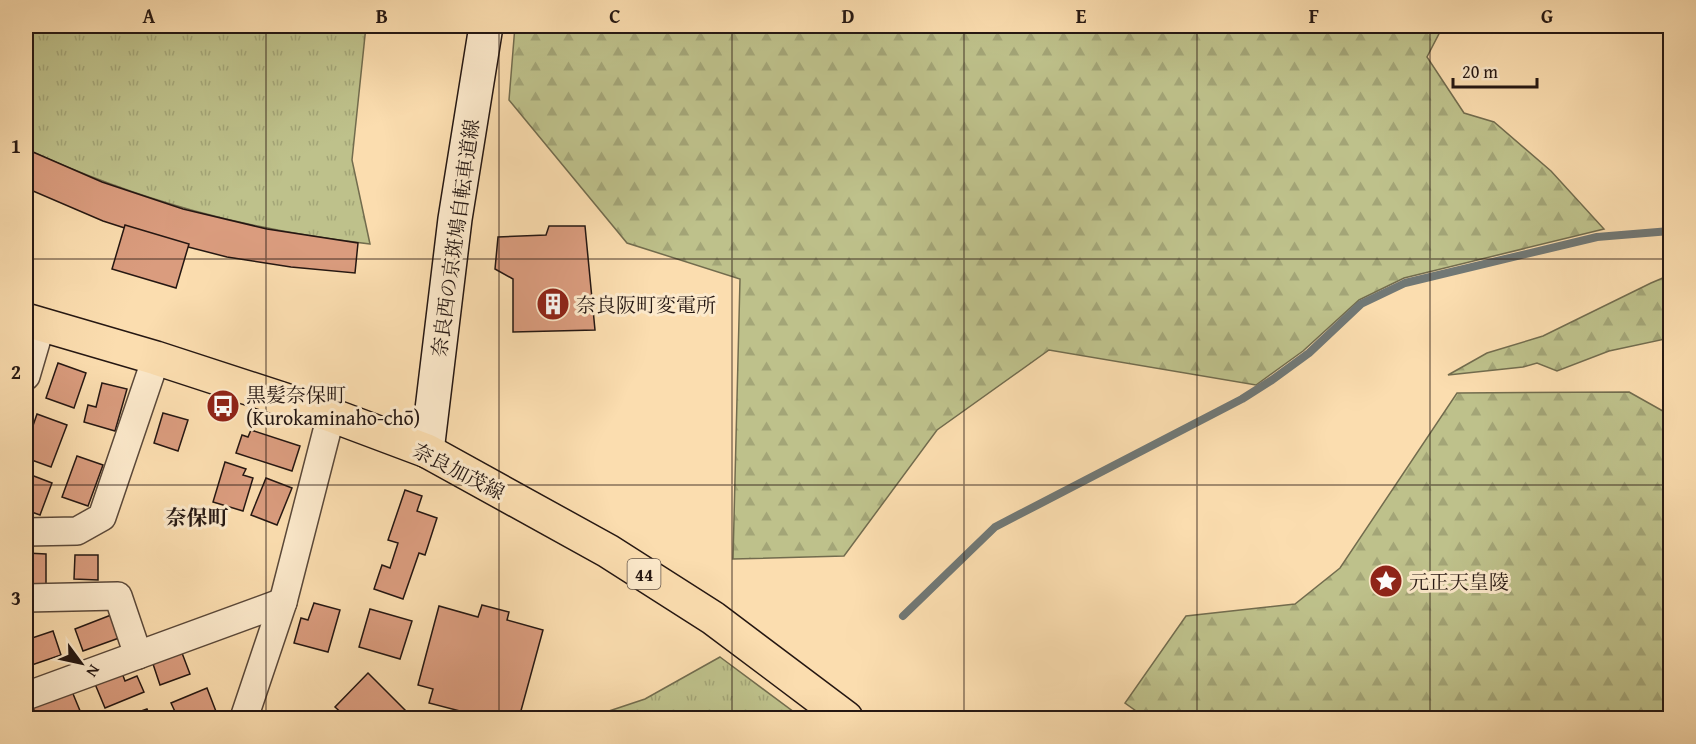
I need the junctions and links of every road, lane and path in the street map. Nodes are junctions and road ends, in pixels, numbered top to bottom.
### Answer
1 (486, 26) edge
2 (33, 322) edge
3 (156, 358) junction
4 (26, 376) edge
5 (331, 415) junction
6 (427, 452) junction
7 (26, 532) edge
8 (26, 598) edge
9 (282, 602) junction
10 (138, 655) junction
11 (26, 696) edge
12 (244, 718) edge
13 (846, 718) edge

1 - 6 main road, 奈良西の京斑鳩自転車道線
2 - 3 main road, 奈良加茂線 / 44
2 - 4 street
3 - 5 main road, 奈良加茂線 / 44
3 - 7 street
5 - 6 main road, 奈良加茂線 / 44
5 - 9 street
6 - 13 main road, 奈良加茂線 / 44
8 - 10 street
9 - 10 street
9 - 12 street
10 - 11 street

